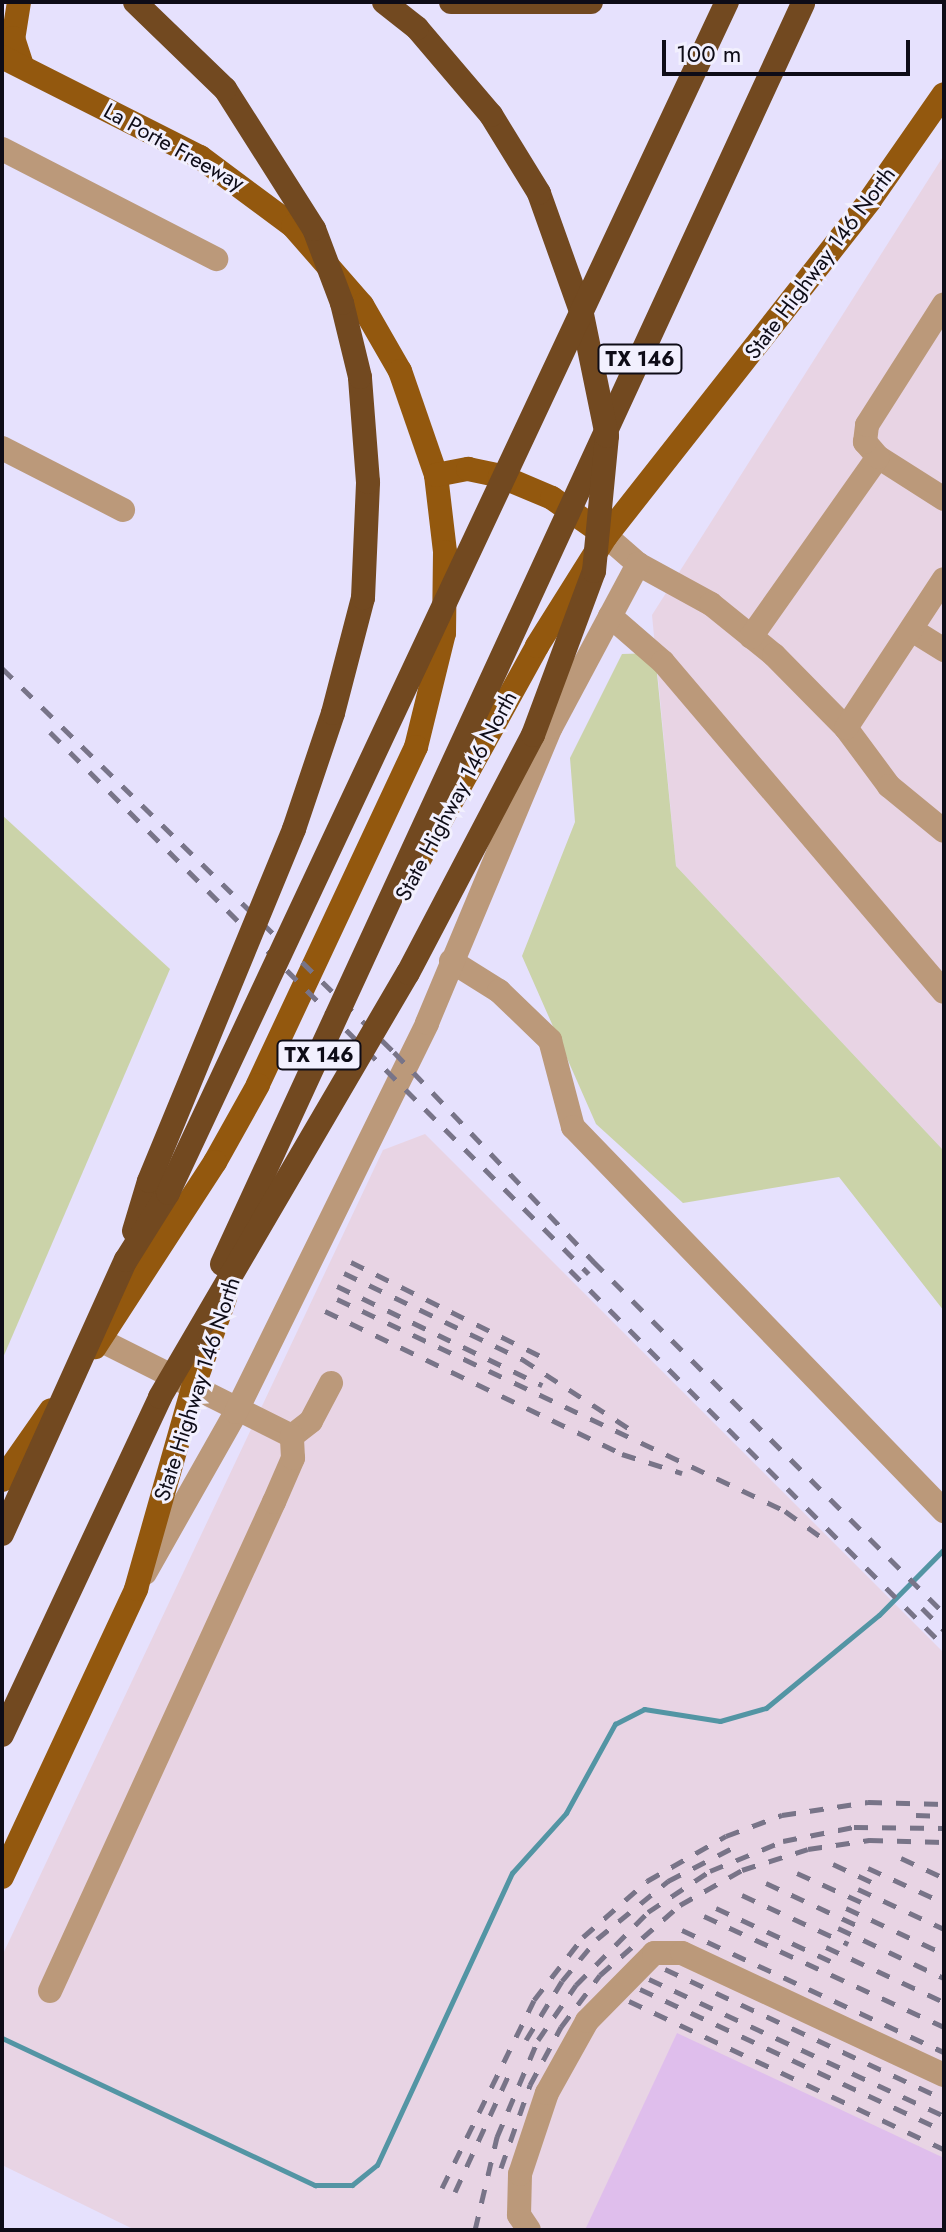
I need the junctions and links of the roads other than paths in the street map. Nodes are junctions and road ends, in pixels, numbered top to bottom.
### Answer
1 (19, 2) edge
2 (135, 2) edge
3 (384, 2) edge
4 (451, 2) edge
5 (591, 2) edge
6 (727, 2) edge
7 (804, 3) edge
8 (12, 62) edge
9 (944, 94) edge
10 (2, 149) edge
11 (216, 259) dead end
12 (944, 304) edge
13 (2, 448) edge
14 (878, 457) junction
15 (436, 475) junction
16 (944, 499) edge
17 (123, 510) dead end
18 (606, 536) junction
19 (638, 564) junction
20 (944, 579) edge
21 (610, 616) junction
22 (912, 630) junction
23 (751, 637) junction
24 (944, 650) edge
25 (846, 728) junction
26 (944, 831) edge
27 (451, 961) junction
28 (944, 992) edge
29 (126, 1260) junction
30 (100, 1340) junction
31 (331, 1383) dead end
32 (193, 1388) junction
33 (160, 1397) junction
34 (236, 1412) junction
35 (292, 1436) junction
36 (2, 1480) edge
37 (944, 1511) edge
38 (2, 1534) edge
39 (136, 1589) junction
40 (2, 1735) edge
41 (2, 1877) edge
42 (50, 1991) dead end
43 (944, 2075) edge
44 (529, 2230) edge

1 - 8 main road
2 - 29 highway, bridge
3 - 33 highway, bridge
4 - 5 highway
6 - 29 highway, TX 146, bridge
7 - 33 highway, TX 146, bridge
8 - 15 main road, La Porte Freeway
9 - 18 main road, State Highway 146 North
10 - 11 street
12 - 14 street
13 - 17 street
14 - 16 street
14 - 23 street
15 - 18 main road
15 - 30 main road
18 - 19 street
18 - 32 main road, State Highway 146 North
19 - 21 street, State Highway 146 North
19 - 23 street
20 - 22 street
21 - 27 street, State Highway 146 North
21 - 28 street
22 - 24 street
22 - 25 street
23 - 25 street
25 - 26 street
27 - 34 street, State Highway 146 North
27 - 37 street
29 - 38 highway, TX 146, bridge
30 - 32 street
30 - 36 main road
31 - 35 street
32 - 34 street
32 - 39 main road, State Highway 146 North
33 - 40 highway, TX 146
34 - 35 street
34 - 39 street, State Highway 146 North
35 - 42 street
39 - 41 main road, State Highway 146 North
43 - 44 street

